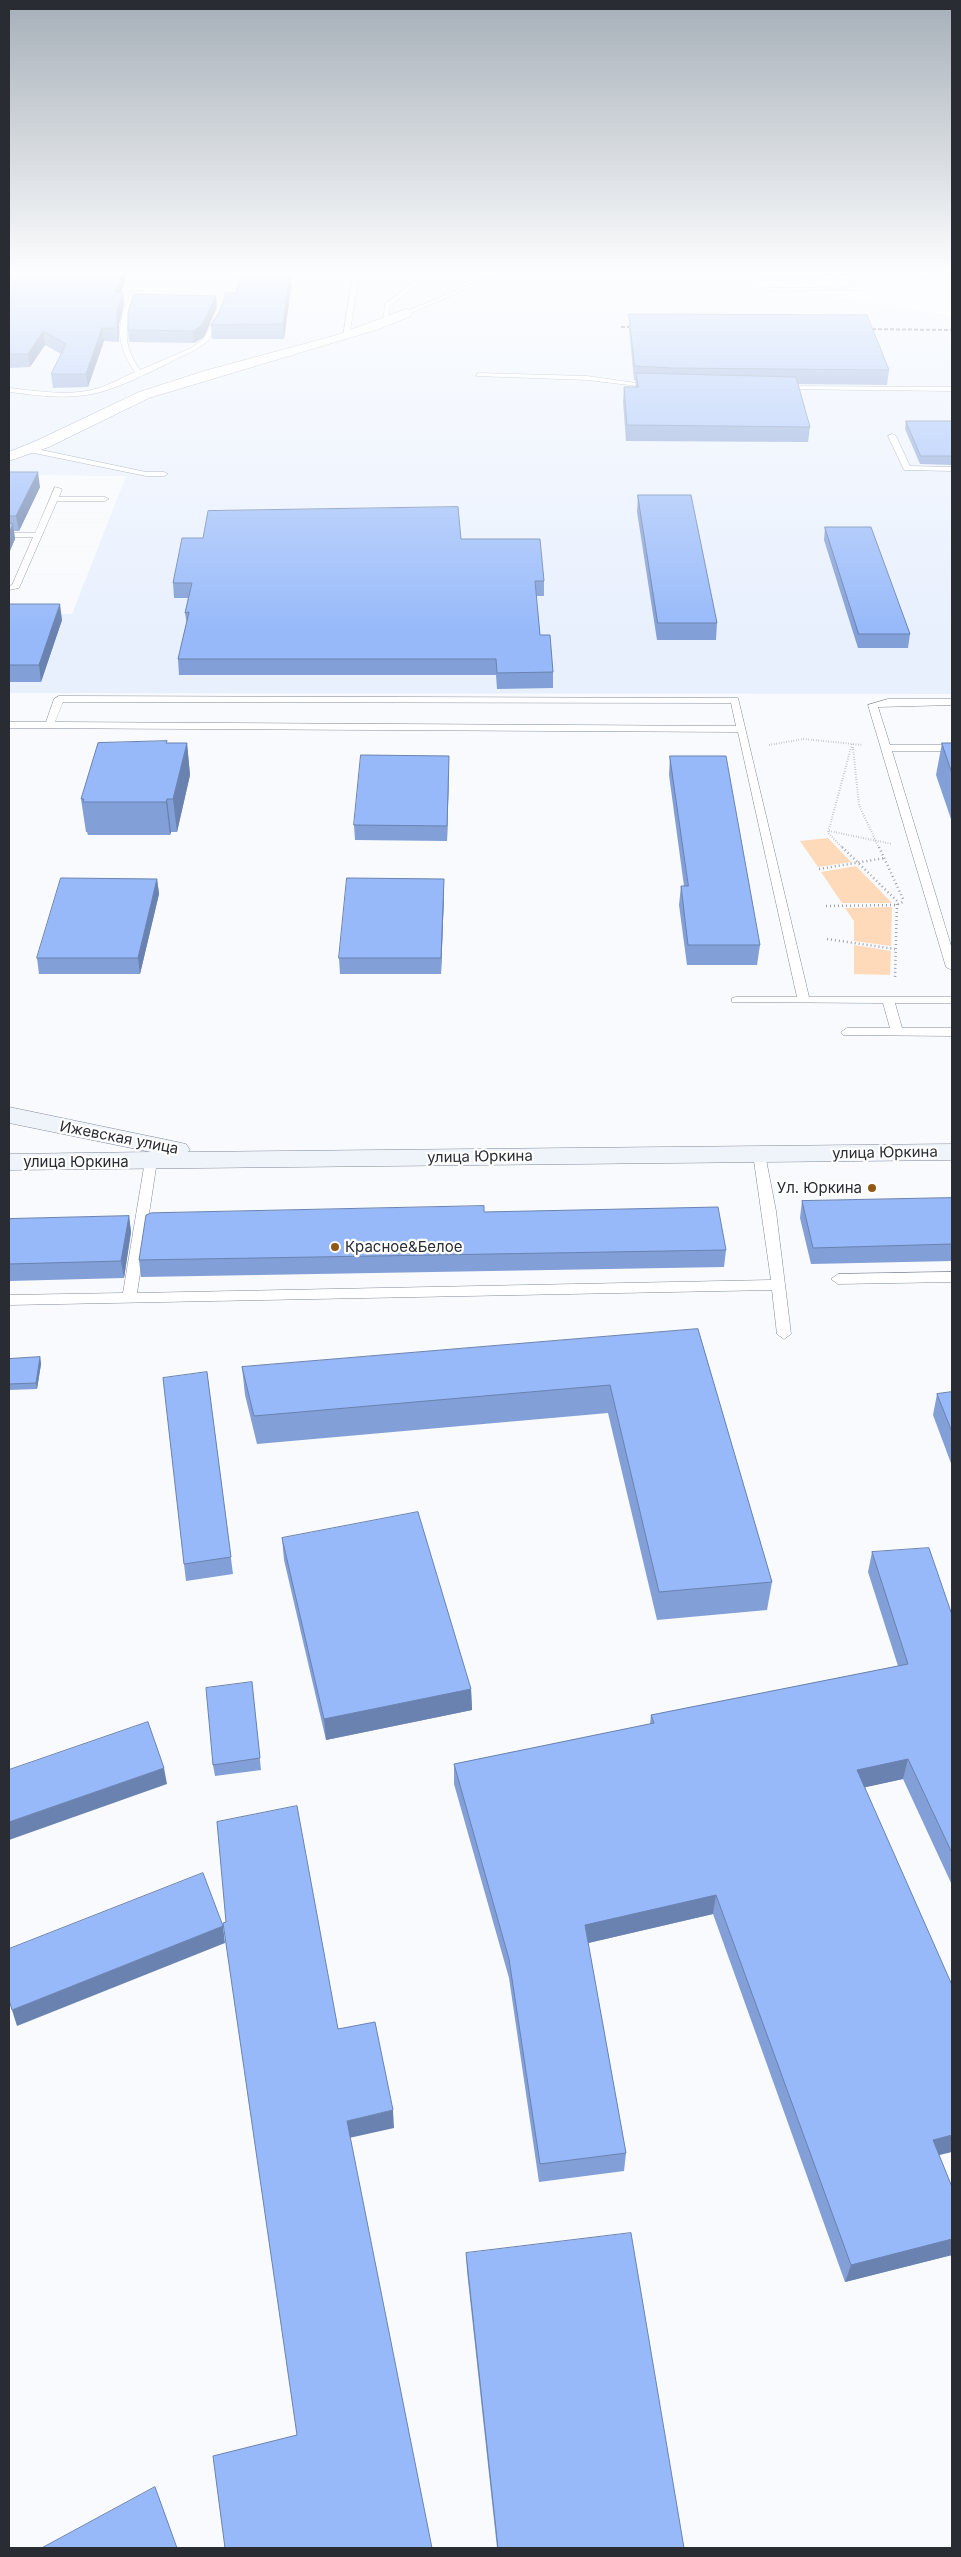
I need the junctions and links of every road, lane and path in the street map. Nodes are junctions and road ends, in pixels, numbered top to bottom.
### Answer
1 (37, 393) edge
2 (84, 393) edge
3 (149, 393) edge
4 (892, 436) dead end
5 (32, 450) junction
6 (9, 456) edge
7 (952, 469) edge
8 (164, 474) dead end
9 (58, 489) dead end
10 (54, 499) junction
11 (105, 499) dead end
12 (9, 535) edge
13 (38, 535) junction
14 (9, 588) edge
15 (952, 702) edge
16 (9, 725) edge
17 (49, 726) junction
18 (740, 729) junction
19 (852, 744) junction
20 (769, 745) dead end
21 (885, 748) junction
22 (952, 748) edge
23 (829, 831) junction
24 (878, 841) junction
25 (916, 849) junction
26 (885, 858) junction
27 (858, 863) junction
28 (820, 870) dead end
29 (929, 890) junction
30 (904, 901) junction
31 (896, 905) junction
32 (826, 906) dead end
33 (827, 939) dead end
34 (895, 949) junction
35 (952, 967) edge
36 (736, 1000) dead end
37 (804, 1000) junction
38 (888, 1000) junction
39 (901, 1000) junction
40 (952, 1000) edge
41 (847, 1032) dead end
42 (897, 1032) junction
43 (952, 1032) edge
44 (9, 1115) edge
45 (952, 1152) edge
46 (759, 1154) junction
47 (230, 1160) junction
48 (151, 1161) junction
49 (9, 1162) edge
50 (952, 1277) edge
51 (838, 1279) dead end
52 (777, 1285) junction
53 (129, 1298) junction
54 (9, 1300) edge
55 (784, 1334) dead end

1 - 2 lane
3 - 5 street
4 - 7 lane
5 - 6 street
5 - 8 lane
9 - 10 lane
10 - 11 lane
10 - 13 lane
12 - 13 lane
13 - 14 lane
15 - 21 lane
16 - 17 lane
17 - 18 lane
17 - 18 lane
18 - 37 lane
19 - 20 path
19 - 21 path
19 - 23 path
19 - 24 path
21 - 22 lane
21 - 25 lane
23 - 24 path
23 - 27 path
24 - 25 path
24 - 26 path
25 - 29 lane
26 - 27 path
26 - 30 path
27 - 28 path
27 - 31 path
29 - 30 path
29 - 35 lane
30 - 31 path
31 - 32 path
31 - 34 path
33 - 34 path
34 - 39 path
36 - 37 lane
37 - 38 lane
38 - 39 lane
38 - 42 lane
39 - 40 lane
41 - 42 lane
42 - 43 lane
44 - 47 main road, Ижевская улица
45 - 46 main road, улица Юркина
46 - 47 main road, улица Юркина
46 - 52 lane
47 - 48 main road, улица Юркина
48 - 49 main road, улица Юркина
48 - 53 lane
50 - 51 lane
52 - 53 lane
52 - 55 lane
53 - 54 lane

